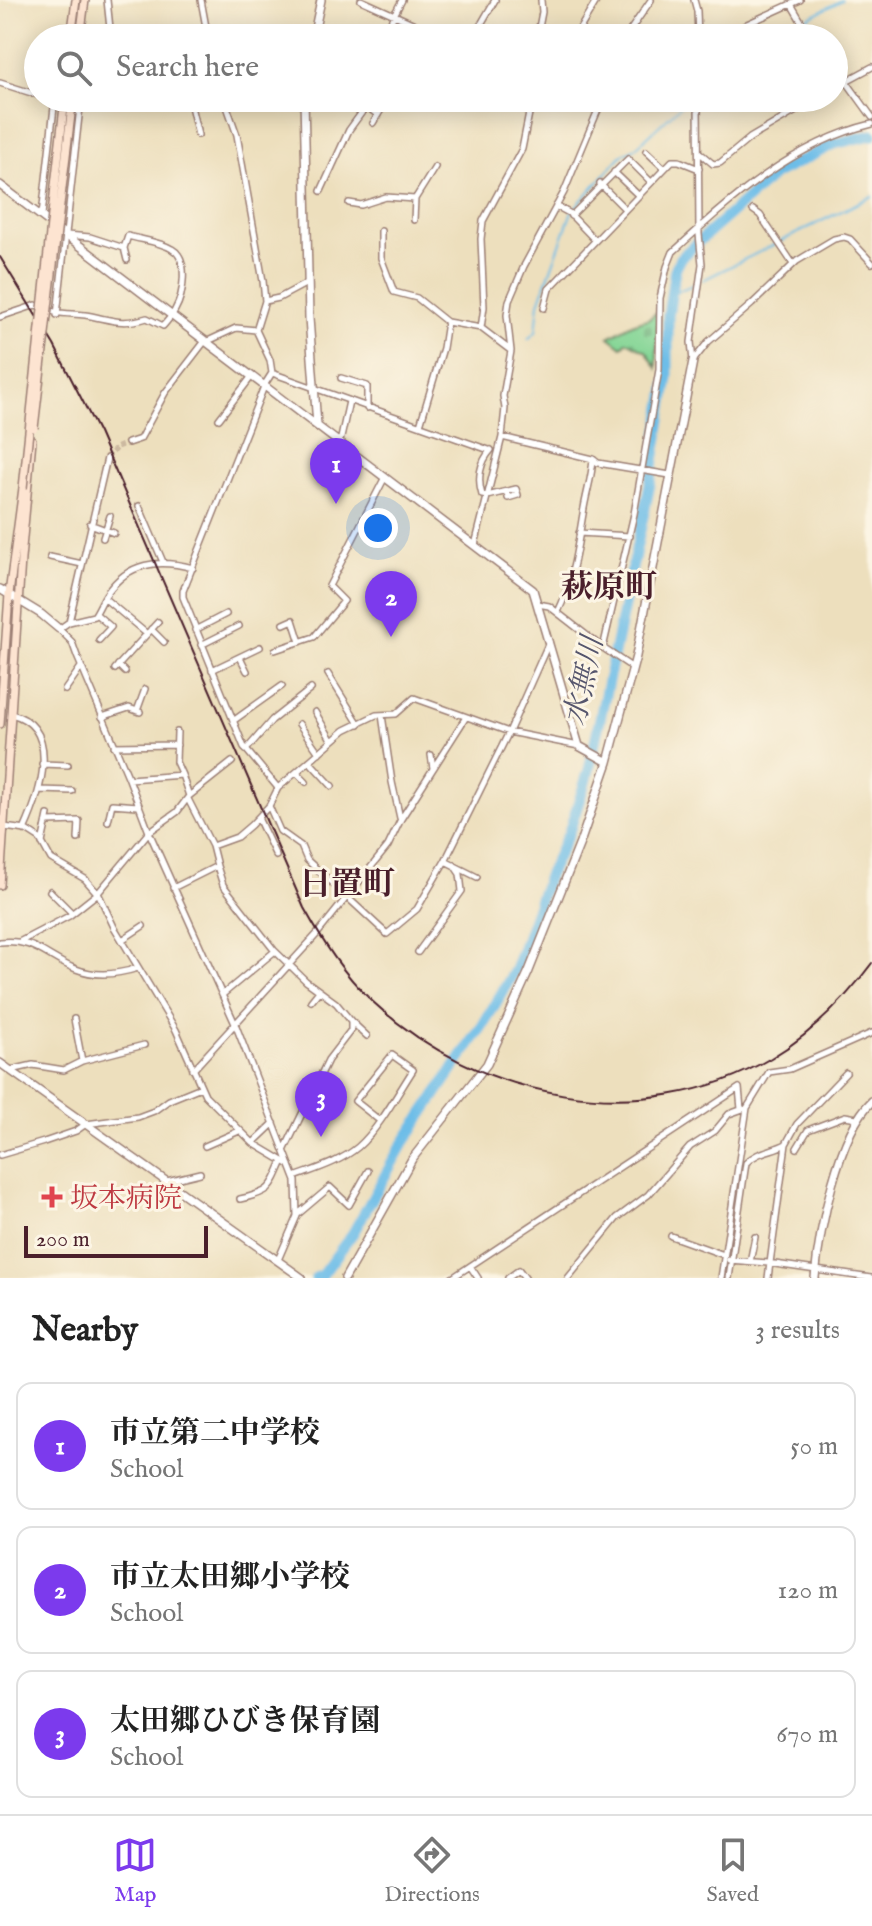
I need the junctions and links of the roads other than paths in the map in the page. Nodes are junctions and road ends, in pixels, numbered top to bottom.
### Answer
1 (76, 0) edge
2 (85, 0) edge
3 (107, 0) edge
4 (201, 0) edge
5 (321, 0) edge
6 (362, 0) edge
7 (402, 0) edge
8 (495, 0) edge
9 (541, 0) edge
10 (597, 0) edge
11 (651, 0) edge
12 (694, 0) edge
13 (800, 0) edge
14 (791, 4) junction
15 (394, 14) junction
16 (72, 24) edge
17 (82, 24) edge
18 (110, 24) edge
19 (205, 24) edge
20 (316, 24) edge
21 (389, 24) edge
22 (415, 24) edge
23 (481, 24) edge
24 (540, 24) edge
25 (583, 24) edge
26 (635, 24) edge
27 (697, 24) edge
28 (747, 24) edge
29 (802, 24) edge
30 (872, 67) edge
31 (848, 80) edge
32 (0, 83) edge
33 (848, 84) edge
34 (24, 91) edge
35 (53, 112) edge
36 (64, 112) edge
37 (71, 112) edge
38 (79, 112) edge
39 (192, 112) edge
40 (229, 112) edge
41 (304, 112) edge
42 (362, 112) edge
43 (372, 112) edge
44 (380, 112) edge
45 (529, 112) edge
46 (597, 112) edge
47 (698, 112) edge
48 (794, 112) edge
49 (378, 115) junction
50 (872, 117) edge
51 (373, 123) dead end
52 (872, 124) edge
53 (198, 135) dead end
54 (646, 151) dead end
55 (699, 153) junction
56 (435, 167) dead end
57 (664, 168) junction
58 (699, 169) junction
59 (614, 172) junction
60 (651, 182) junction
61 (600, 184) junction
62 (0, 185) edge
63 (59, 187) junction
64 (321, 191) dead end
65 (638, 195) junction
66 (415, 199) junction
67 (349, 203) dead end
68 (556, 206) junction
69 (625, 209) junction
70 (753, 210) dead end
71 (42, 215) junction
72 (571, 216) junction
73 (414, 220) dead end
74 (381, 231) dead end
75 (699, 231) junction
76 (66, 234) junction
77 (595, 240) junction
78 (124, 248) junction
79 (127, 260) dead end
80 (872, 263) edge
81 (793, 264) junction
82 (308, 282) junction
83 (265, 301) junction
84 (544, 308) dead end
85 (172, 313) junction
86 (57, 315) junction
87 (0, 317) edge
88 (447, 322) junction
89 (481, 328) junction
90 (256, 330) junction
91 (207, 340) junction
92 (511, 351) junction
93 (693, 361) junction
94 (272, 373) junction
95 (253, 375) junction
96 (341, 378) dead end
97 (265, 384) junction
98 (315, 390) junction
99 (349, 401) junction
100 (367, 408) junction
101 (219, 419) dead end
102 (317, 425) junction
103 (420, 425) junction
104 (502, 437) junction
105 (338, 441) junction
106 (128, 443) tunnel mouth
107 (499, 447) junction
108 (489, 450) junction
109 (107, 458) tunnel mouth
110 (593, 459) junction
111 (641, 470) junction
112 (666, 474) junction
113 (385, 477) junction
114 (507, 491) dead end
115 (487, 496) junction
116 (139, 506) dead end
117 (110, 516) dead end
118 (90, 524) junction
119 (106, 530) junction
120 (114, 533) dead end
121 (579, 533) junction
122 (630, 536) junction
123 (103, 538) dead end
124 (475, 545) junction
125 (50, 557) dead end
126 (164, 563) junction
127 (82, 564) junction
128 (193, 568) junction
129 (0, 589) edge
130 (9, 594) junction
131 (104, 598) junction
132 (20, 602) junction
133 (538, 604) junction
134 (558, 612) junction
135 (96, 614) junction
136 (226, 614) dead end
137 (69, 622) junction
138 (158, 622) dead end
139 (284, 624) dead end
140 (239, 626) dead end
141 (59, 629) junction
142 (195, 630) junction
143 (149, 632) junction
144 (99, 640) dead end
145 (549, 641) junction
146 (164, 642) dead end
147 (300, 642) junction
148 (201, 645) junction
149 (275, 650) dead end
150 (605, 650) junction
151 (258, 651) dead end
152 (240, 657) junction
153 (82, 666) junction
154 (633, 668) junction
155 (212, 670) junction
156 (247, 671) dead end
157 (125, 672) dead end
158 (328, 674) dead end
159 (278, 686) dead end
160 (145, 689) dead end
161 (311, 689) dead end
162 (65, 690) dead end
163 (1, 691) edge
164 (315, 712) dead end
165 (11, 714) junction
166 (382, 715) junction
167 (102, 717) junction
168 (466, 717) junction
169 (233, 721) junction
170 (0, 724) edge
171 (299, 724) dead end
172 (359, 724) junction
173 (177, 732) dead end
174 (509, 732) junction
175 (332, 741) junction
176 (177, 745) junction
177 (114, 746) junction
178 (583, 748) junction
179 (246, 750) junction
180 (319, 753) junction
181 (431, 755) dead end
182 (309, 761) junction
183 (232, 762) dead end
184 (608, 762) junction
185 (42, 764) junction
186 (68, 765) dead end
187 (433, 769) junction
188 (297, 773) junction
189 (182, 775) junction
190 (129, 779) junction
191 (306, 782) dead end
192 (332, 786) dead end
193 (278, 788) junction
194 (40, 790) junction
195 (72, 791) dead end
196 (188, 798) junction
197 (138, 806) junction
198 (269, 806) junction
199 (258, 818) junction
200 (401, 819) junction
201 (108, 821) dead end
202 (4, 827) junction
203 (24, 830) junction
204 (149, 832) junction
205 (78, 839) dead end
206 (42, 844) junction
207 (212, 846) junction
208 (276, 856) dead end
209 (445, 861) junction
210 (454, 865) junction
211 (217, 866) junction
212 (477, 877) dead end
213 (0, 885) edge
214 (173, 888) junction
215 (50, 891) dead end
216 (98, 893) junction
217 (347, 897) junction
218 (72, 913) junction
219 (143, 926) dead end
220 (122, 940) junction
221 (21, 941) junction
222 (0, 942) edge
223 (275, 951) junction
224 (418, 952) dead end
225 (290, 965) junction
226 (139, 968) junction
227 (319, 991) junction
228 (222, 995) junction
229 (311, 1001) dead end
230 (74, 1019) dead end
231 (351, 1021) junction
232 (236, 1026) junction
233 (872, 1033) edge
234 (367, 1036) dead end
235 (144, 1045) dead end
236 (82, 1061) junction
237 (0, 1063) edge
238 (11, 1070) junction
239 (193, 1070) junction
240 (846, 1073) dead end
241 (201, 1087) junction
242 (872, 1101) edge
243 (744, 1108) junction
244 (857, 1118) junction
245 (379, 1120) junction
246 (274, 1123) junction
247 (86, 1124) junction
248 (797, 1124) junction
249 (808, 1130) junction
250 (239, 1131) junction
251 (253, 1143) junction
252 (786, 1144) junction
253 (205, 1146) dead end
254 (797, 1148) dead end
255 (284, 1150) junction
256 (0, 1155) edge
257 (283, 1161) junction
258 (290, 1165) junction
259 (368, 1171) dead end
260 (200, 1173) dead end
261 (295, 1177) junction
262 (166, 1181) junction
263 (240, 1199) dead end
264 (297, 1216) junction
265 (671, 1236) dead end
266 (755, 1237) dead end
267 (724, 1257) junction
268 (278, 1260) junction
269 (732, 1260) junction
270 (750, 1262) junction
271 (768, 1263) junction
272 (470, 1266) junction
273 (816, 1274) edge
274 (301, 1278) edge
275 (345, 1278) edge
276 (452, 1278) edge
277 (478, 1278) edge
278 (508, 1278) edge
279 (525, 1278) edge
280 (568, 1278) edge
281 (721, 1278) edge
282 (729, 1278) edge
283 (768, 1278) edge
284 (871, 1278) edge

1 - 16 main road
2 - 17 main road
3 - 18 street
4 - 19 street
5 - 20 street
6 - 15 street
7 - 15 street
8 - 23 street
9 - 24 street
10 - 25 street
11 - 26 street
12 - 27 street
13 - 14 street
14 - 28 street
14 - 29 street
15 - 21 street
15 - 22 street
30 - 31 street
32 - 34 street
33 - 50 street
35 - 71 street
36 - 63 main road
37 - 63 main road
38 - 76 street
39 - 53 street
40 - 83 street
41 - 82 street
42 - 64 street
43 - 49 street
44 - 49 street
45 - 89 street
46 - 68 street
47 - 55 street
48 - 55 street
49 - 51 street
52 - 75 street
54 - 57 street
55 - 58 street
56 - 66 street
57 - 58 street
57 - 60 street
58 - 75 street
59 - 60 street
59 - 61 street
59 - 65 street
60 - 65 street
61 - 69 street
61 - 72 street
62 - 71 street
63 - 130 main road, bridge
63 - 132 main road, bridge
65 - 69 street
66 - 67 street
66 - 73 street
68 - 72 street
68 - 92 street
69 - 77 street
70 - 81 street
71 - 76 street
72 - 77 street
74 - 88 street
75 - 93 street
75 - 111 street
76 - 78 street
76 - 85 street
76 - 86 street
77 - 84 street
78 - 79 street
78 - 85 street
80 - 81 street
81 - 93 street
82 - 83 street
82 - 98 street
83 - 90 street
85 - 86 street
85 - 91 street
86 - 87 street
88 - 89 street
88 - 103 street
89 - 92 street
90 - 91 street
90 - 94 street
91 - 95 street
91 - 106 street
92 - 104 street
93 - 112 street
94 - 97 street
94 - 98 street
95 - 97 street
95 - 101 street
96 - 100 street
97 - 102 street
97 - 128 street
98 - 99 street
98 - 102 street
99 - 100 street
99 - 105 street
100 - 103 street
102 - 105 street
103 - 108 street
104 - 107 street
104 - 110 street
105 - 113 street
107 - 108 street
107 - 115 street
108 - 115 street
109 - 118 street
110 - 111 street
110 - 121 street
111 - 112 street
111 - 122 street
112 - 154 street
113 - 124 street
113 - 147 street
114 - 115 street
115 - 124 street
116 - 126 street
117 - 119 street
118 - 119 street
118 - 127 street
119 - 120 street
119 - 123 street
121 - 122 street
121 - 134 street
122 - 150 street
124 - 133 street
125 - 127 street
126 - 128 street
126 - 131 street
127 - 137 street
128 - 142 street
129 - 130 street
130 - 132 street
130 - 163 main road
131 - 135 street
131 - 143 street
132 - 141 street
132 - 165 main road
133 - 134 street
133 - 145 street
134 - 150 street
135 - 137 street
135 - 144 street
136 - 142 street
137 - 141 street
138 - 143 street
139 - 147 street
140 - 148 street
141 - 153 street
142 - 148 street
143 - 146 street
143 - 157 street
145 - 174 street
145 - 178 street
147 - 149 street
148 - 155 street
150 - 154 street
151 - 152 street
152 - 155 street
152 - 156 street
153 - 162 street
153 - 167 street
154 - 184 street
155 - 169 street
158 - 172 street
159 - 169 street
160 - 167 street
161 - 179 street
163 - 170 main road
164 - 175 street
165 - 185 street
165 - 202 main road
166 - 168 street
166 - 172 street
166 - 200 street
167 - 177 street
168 - 174 street
168 - 187 street
169 - 179 street
171 - 180 street
172 - 175 street
173 - 176 street
174 - 178 street
174 - 209 street
175 - 180 street
176 - 177 street
176 - 189 street
177 - 190 street
178 - 184 street
179 - 193 street
180 - 182 street
181 - 187 street
182 - 188 street
182 - 192 street
183 - 196 street
184 - 275 street
185 - 186 street
185 - 194 street
187 - 200 street
188 - 191 street
188 - 193 street
189 - 190 street
189 - 196 street
190 - 197 street
193 - 198 street
194 - 195 street
194 - 203 street
196 - 204 street
196 - 207 street
197 - 201 street
197 - 204 street
198 - 199 street
198 - 217 street
199 - 207 street
199 - 208 street
200 - 217 street
202 - 203 street
202 - 213 main road
203 - 206 street
204 - 214 street
204 - 216 street
205 - 206 street
206 - 216 street
207 - 211 street
209 - 210 street
209 - 217 street
210 - 212 street
210 - 224 street
211 - 214 street
211 - 223 street
214 - 228 street
215 - 218 street
216 - 218 street
216 - 220 street
217 - 225 street
218 - 221 street
219 - 220 street
220 - 226 street
221 - 222 street
221 - 226 street
223 - 225 street
223 - 228 street
225 - 227 street
225 - 232 street
226 - 239 street
227 - 229 street
227 - 231 street
228 - 232 street
230 - 236 street
231 - 234 street
231 - 255 street
232 - 239 street
232 - 246 street
233 - 243 street
235 - 236 street
236 - 238 street
237 - 238 street
238 - 247 street
239 - 241 street
240 - 248 street
241 - 247 street
241 - 250 street
242 - 244 street
243 - 267 street
243 - 272 street
243 - 280 street
244 - 249 street
244 - 273 street
245 - 245 street
245 - 261 street
246 - 251 street
246 - 255 street
247 - 256 street
247 - 262 street
248 - 249 street
248 - 252 street
249 - 254 street
250 - 251 street
250 - 253 street
251 - 257 street
252 - 269 street
252 - 271 street
255 - 258 street
257 - 258 street
257 - 263 street
258 - 261 street
259 - 264 street
260 - 262 street
261 - 264 street
262 - 268 street
264 - 268 street
265 - 267 street
266 - 270 street
267 - 269 street
267 - 281 street
268 - 274 street
269 - 270 street
269 - 282 street
270 - 271 street
271 - 273 street
271 - 283 street
272 - 276 street
272 - 277 street
273 - 284 street
278 - 279 street

